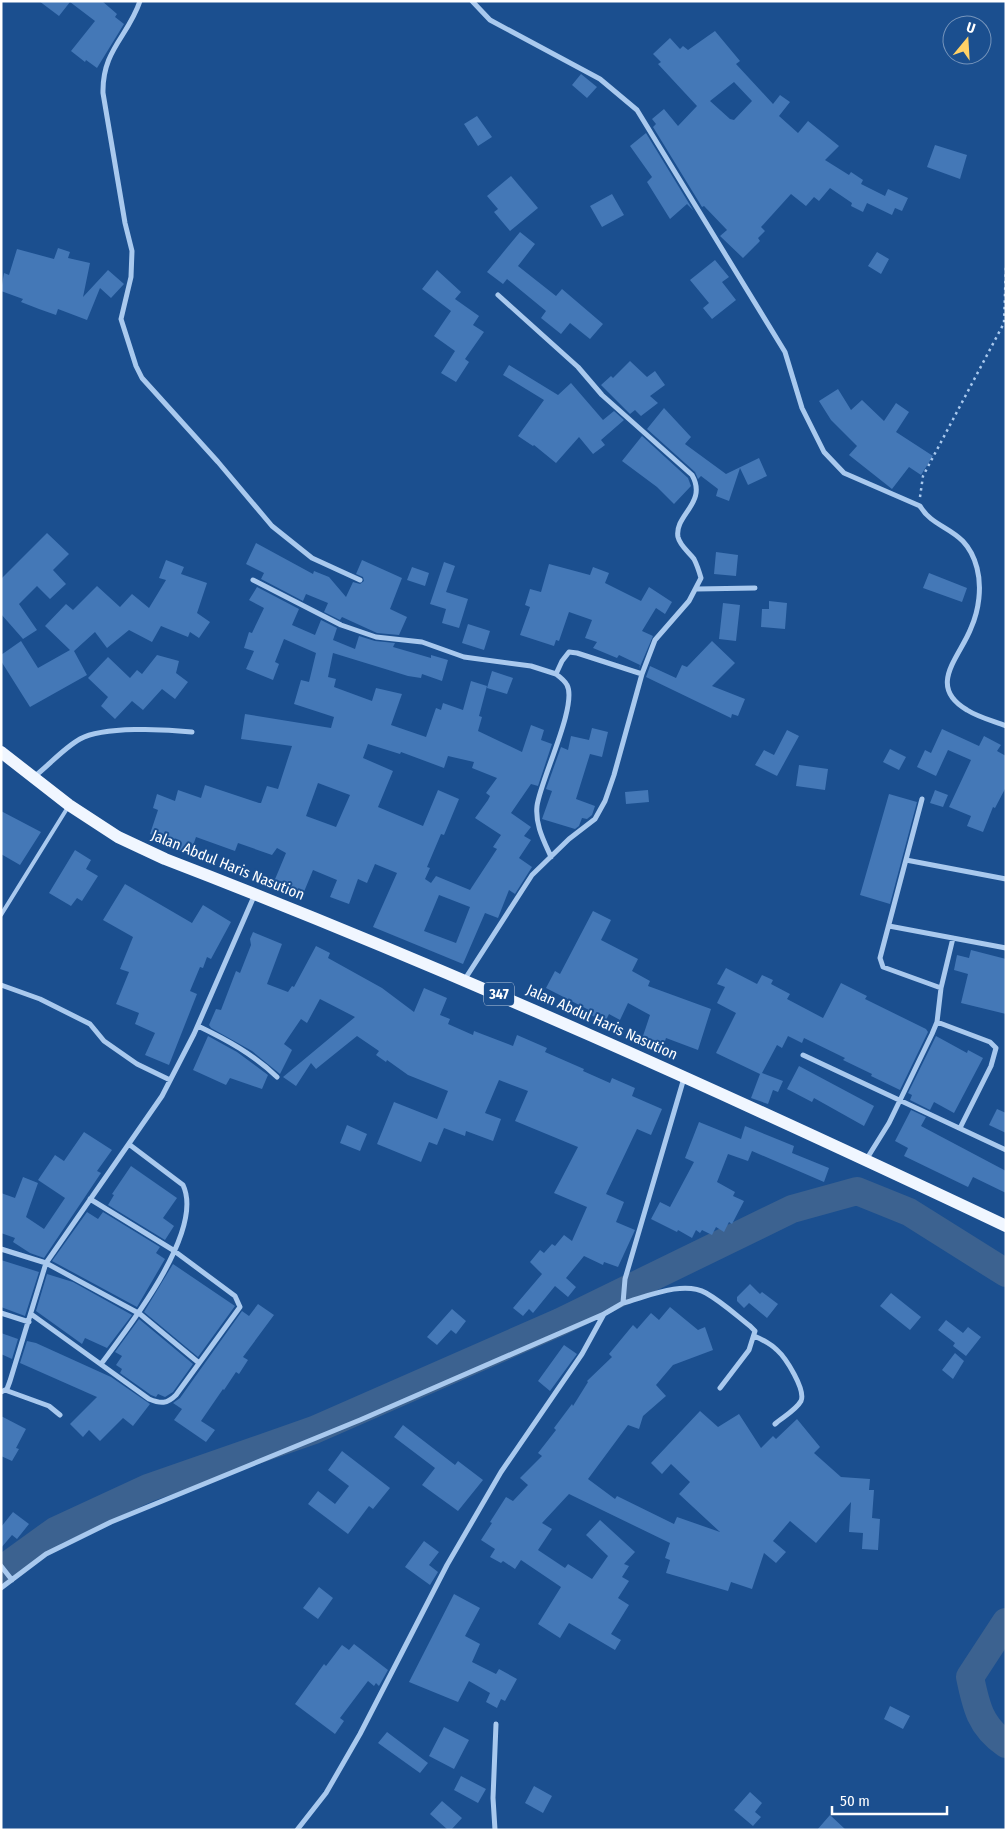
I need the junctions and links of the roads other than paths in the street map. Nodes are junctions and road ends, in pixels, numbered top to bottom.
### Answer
1 (140, 1) edge
2 (472, 1) edge
3 (498, 296) dead end
4 (253, 580) dead end
5 (360, 580) dead end
6 (755, 588) dead end
7 (697, 589) junction
8 (556, 674) junction
9 (642, 674) junction
10 (1006, 726) edge
11 (192, 732) dead end
12 (1, 752) edge
13 (35, 777) junction
14 (922, 799) dead end
15 (69, 805) junction
16 (551, 857) junction
17 (906, 860) junction
18 (1006, 879) edge
19 (255, 894) junction
20 (1, 915) edge
21 (889, 926) junction
22 (953, 938) junction
23 (1006, 948) edge
24 (465, 980) junction
25 (1, 985) edge
26 (941, 988) junction
27 (937, 1022) junction
28 (198, 1026) junction
29 (803, 1055) dead end
30 (685, 1076) junction
31 (277, 1077) dead end
32 (170, 1080) junction
33 (899, 1102) junction
34 (960, 1128) junction
35 (130, 1145) junction
36 (1006, 1150) edge
37 (866, 1160) junction
38 (90, 1199) junction
39 (1006, 1226) edge
40 (1, 1250) edge
41 (173, 1250) junction
42 (46, 1263) junction
43 (623, 1303) junction
44 (1, 1313) edge
45 (31, 1314) junction
46 (140, 1314) junction
47 (604, 1314) junction
48 (29, 1322) junction
49 (754, 1336) junction
50 (199, 1363) junction
51 (101, 1364) junction
52 (720, 1388) dead end
53 (3, 1393) edge
54 (60, 1415) dead end
55 (775, 1424) dead end
56 (1, 1566) edge
57 (12, 1580) junction
58 (1, 1588) edge
59 (496, 1724) dead end
60 (297, 1830) edge
61 (495, 1830) edge

1 - 5 street
2 - 10 street
3 - 7 street
4 - 8 street
6 - 7 street
7 - 9 street
8 - 9 street
8 - 16 street
9 - 16 street
11 - 13 street
12 - 13 main road, Jalan Abdul Haris Nasution / 347
13 - 15 main road, Jalan Abdul Haris Nasution / 347
14 - 17 street
15 - 19 main road, Jalan Abdul Haris Nasution / 347
15 - 20 lane
16 - 24 street
17 - 18 street
17 - 21 street
19 - 24 main road, Jalan Abdul Haris Nasution / 347
19 - 28 street
21 - 22 street
21 - 26 street
22 - 23 street
22 - 26 street
24 - 30 main road, Jalan Abdul Haris Nasution / 347
25 - 32 street
26 - 27 street
27 - 33 street
27 - 34 street
28 - 31 street
28 - 32 street
29 - 33 street
30 - 37 main road, Jalan Abdul Haris Nasution / 347
30 - 43 street
32 - 35 street
33 - 34 street
33 - 37 street
34 - 36 street
35 - 38 street
35 - 41 street
37 - 39 main road, Jalan Abdul Haris Nasution / 347
38 - 41 street
38 - 42 street
40 - 42 street
41 - 46 street
41 - 50 street
42 - 45 street
42 - 46 street
43 - 47 street
43 - 49 street
44 - 48 street
45 - 48 street
45 - 51 street
46 - 50 street
46 - 51 street
47 - 57 street
47 - 60 street
48 - 53 street
49 - 52 street
49 - 55 street
50 - 51 street
53 - 54 street
56 - 57 street
57 - 58 street
59 - 61 street

